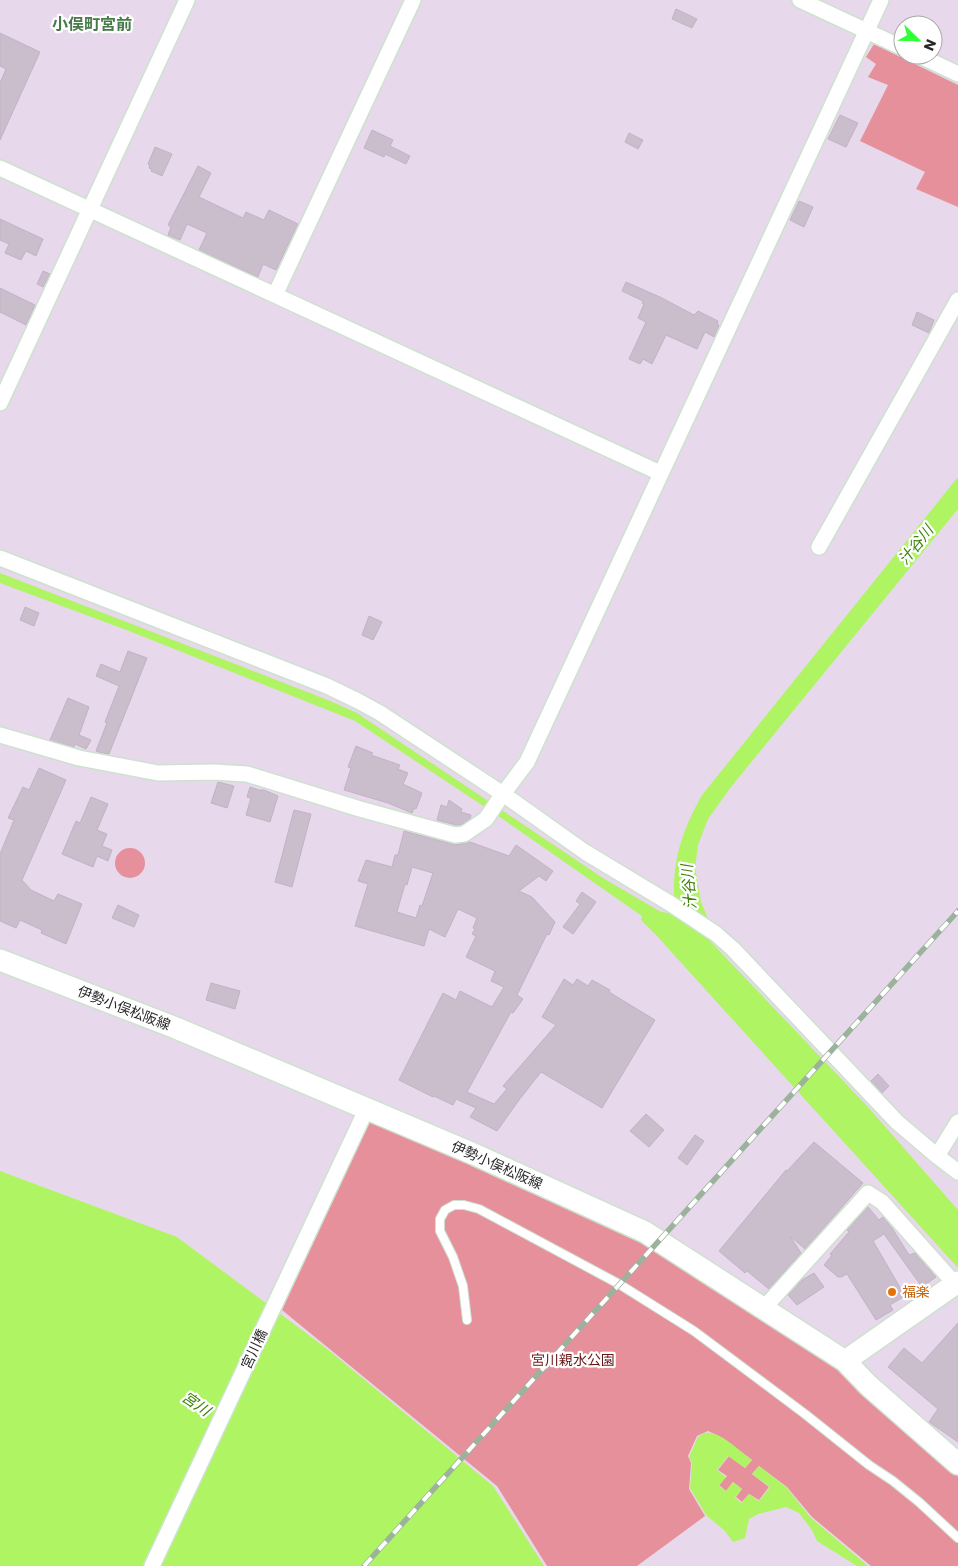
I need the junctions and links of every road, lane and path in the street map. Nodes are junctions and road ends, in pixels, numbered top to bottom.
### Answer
1 (187, 0) edge
2 (413, 0) edge
3 (800, 0) edge
4 (881, 0) edge
5 (866, 31) junction
6 (893, 43) edge
7 (939, 65) edge
8 (958, 74) edge
9 (0, 168) edge
10 (90, 209) junction
11 (275, 295) junction
12 (958, 300) edge
13 (0, 404) edge
14 (660, 473) junction
15 (819, 547) dead end
16 (0, 558) edge
17 (0, 735) edge
18 (501, 796) junction
19 (0, 960) edge
20 (366, 1110) junction
21 (958, 1122) edge
22 (937, 1156) junction
23 (958, 1172) edge
24 (953, 1288) edge
25 (764, 1308) junction
26 (467, 1320) dead end
27 (846, 1361) junction
28 (958, 1464) edge
29 (958, 1538) edge
30 (152, 1566) edge

1 - 10 street
2 - 11 street
3 - 5 street
4 - 5 street
5 - 6 street
5 - 14 street
7 - 8 street
9 - 10 street
10 - 11 street
10 - 13 street
11 - 14 street
12 - 15 street
14 - 18 street
16 - 18 street
17 - 18 street
18 - 22 street
19 - 20 main road, 伊勢小俣松阪線
20 - 25 main road, 伊勢小俣松阪線
20 - 30 street, 宮川橋
21 - 22 street
22 - 23 street
24 - 25 street
24 - 27 main road
25 - 27 main road, 伊勢小俣松阪線
26 - 29 lane
27 - 28 main road, 伊勢小俣松阪線

